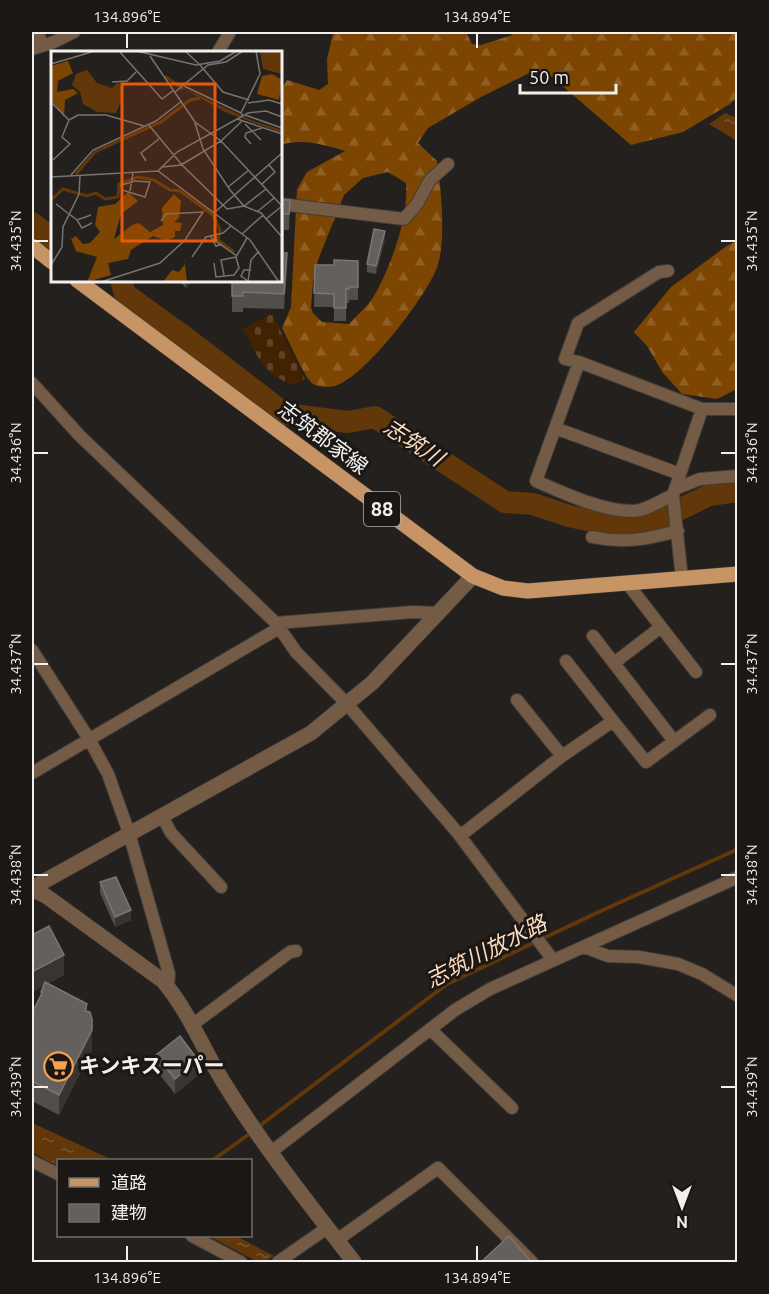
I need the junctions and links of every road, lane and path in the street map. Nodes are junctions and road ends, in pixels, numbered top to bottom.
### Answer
1 (38, 32) edge
2 (74, 32) edge
3 (230, 32) edge
4 (37, 47) edge
5 (219, 51) edge
6 (448, 164) dead end
7 (282, 204) edge
8 (32, 246) edge
9 (51, 259) edge
10 (668, 270) dead end
11 (81, 282) edge
12 (579, 362) junction
13 (32, 383) edge
14 (738, 408) edge
15 (702, 409) junction
16 (555, 428) junction
17 (680, 474) junction
18 (738, 476) edge
19 (674, 495) junction
20 (677, 526) junction
21 (592, 537) dead end
22 (738, 574) edge
23 (473, 576) junction
24 (682, 579) junction
25 (627, 583) junction
26 (438, 613) junction
27 (278, 625) junction
28 (661, 627) junction
29 (592, 636) dead end
30 (32, 650) edge
31 (566, 661) dead end
32 (614, 663) junction
33 (696, 672) dead end
34 (517, 700) dead end
35 (347, 705) junction
36 (710, 716) dead end
37 (613, 721) junction
38 (89, 739) junction
39 (674, 741) junction
40 (562, 756) junction
41 (32, 773) edge
42 (162, 816) junction
43 (129, 833) junction
44 (460, 836) junction
45 (738, 877) edge
46 (221, 887) dead end
47 (32, 889) edge
48 (584, 947) junction
49 (296, 951) dead end
50 (553, 960) junction
51 (168, 986) junction
52 (738, 996) edge
53 (192, 1025) junction
54 (430, 1029) junction
55 (512, 1108) dead end
56 (269, 1149) junction
57 (32, 1161) edge
58 (57, 1174) edge
59 (327, 1228) junction
60 (194, 1237) edge
61 (337, 1240) junction
62 (283, 1259) edge
63 (241, 1263) edge
64 (354, 1263) edge
65 (532, 1263) edge

1 - 4 street
2 - 4 street
3 - 5 street
6 - 7 street
8 - 9 main road
10 - 12 street
11 - 23 main road, 志筑郡家線 / 88
12 - 15 street
12 - 16 street
13 - 27 street
14 - 15 street
15 - 17 street
16 - 17 street
16 - 19 street
17 - 19 street
18 - 19 street
19 - 20 street
20 - 21 street
20 - 24 street
22 - 24 main road, 志筑郡家線 / 88
23 - 25 main road, 志筑郡家線 / 88
23 - 26 street
24 - 25 main road, 志筑郡家線 / 88
25 - 28 street
26 - 27 street
26 - 35 street
27 - 35 street
27 - 38 street
28 - 32 street
28 - 33 street
29 - 32 street
30 - 38 street
31 - 37 street
32 - 39 street
34 - 40 street
35 - 42 street
35 - 44 street
36 - 39 street
37 - 39 street
37 - 40 street
38 - 41 street
38 - 43 street
40 - 44 street
42 - 43 street
42 - 46 street
43 - 47 street
43 - 51 street
44 - 50 street
45 - 48 street
47 - 51 street
48 - 50 street
48 - 52 street
49 - 53 street
50 - 54 street
51 - 53 street
53 - 56 street
54 - 55 street
54 - 56 street
56 - 59 street
57 - 58 street
59 - 61 street
59 - 62 street
60 - 63 street
61 - 64 street
61 - 65 street

